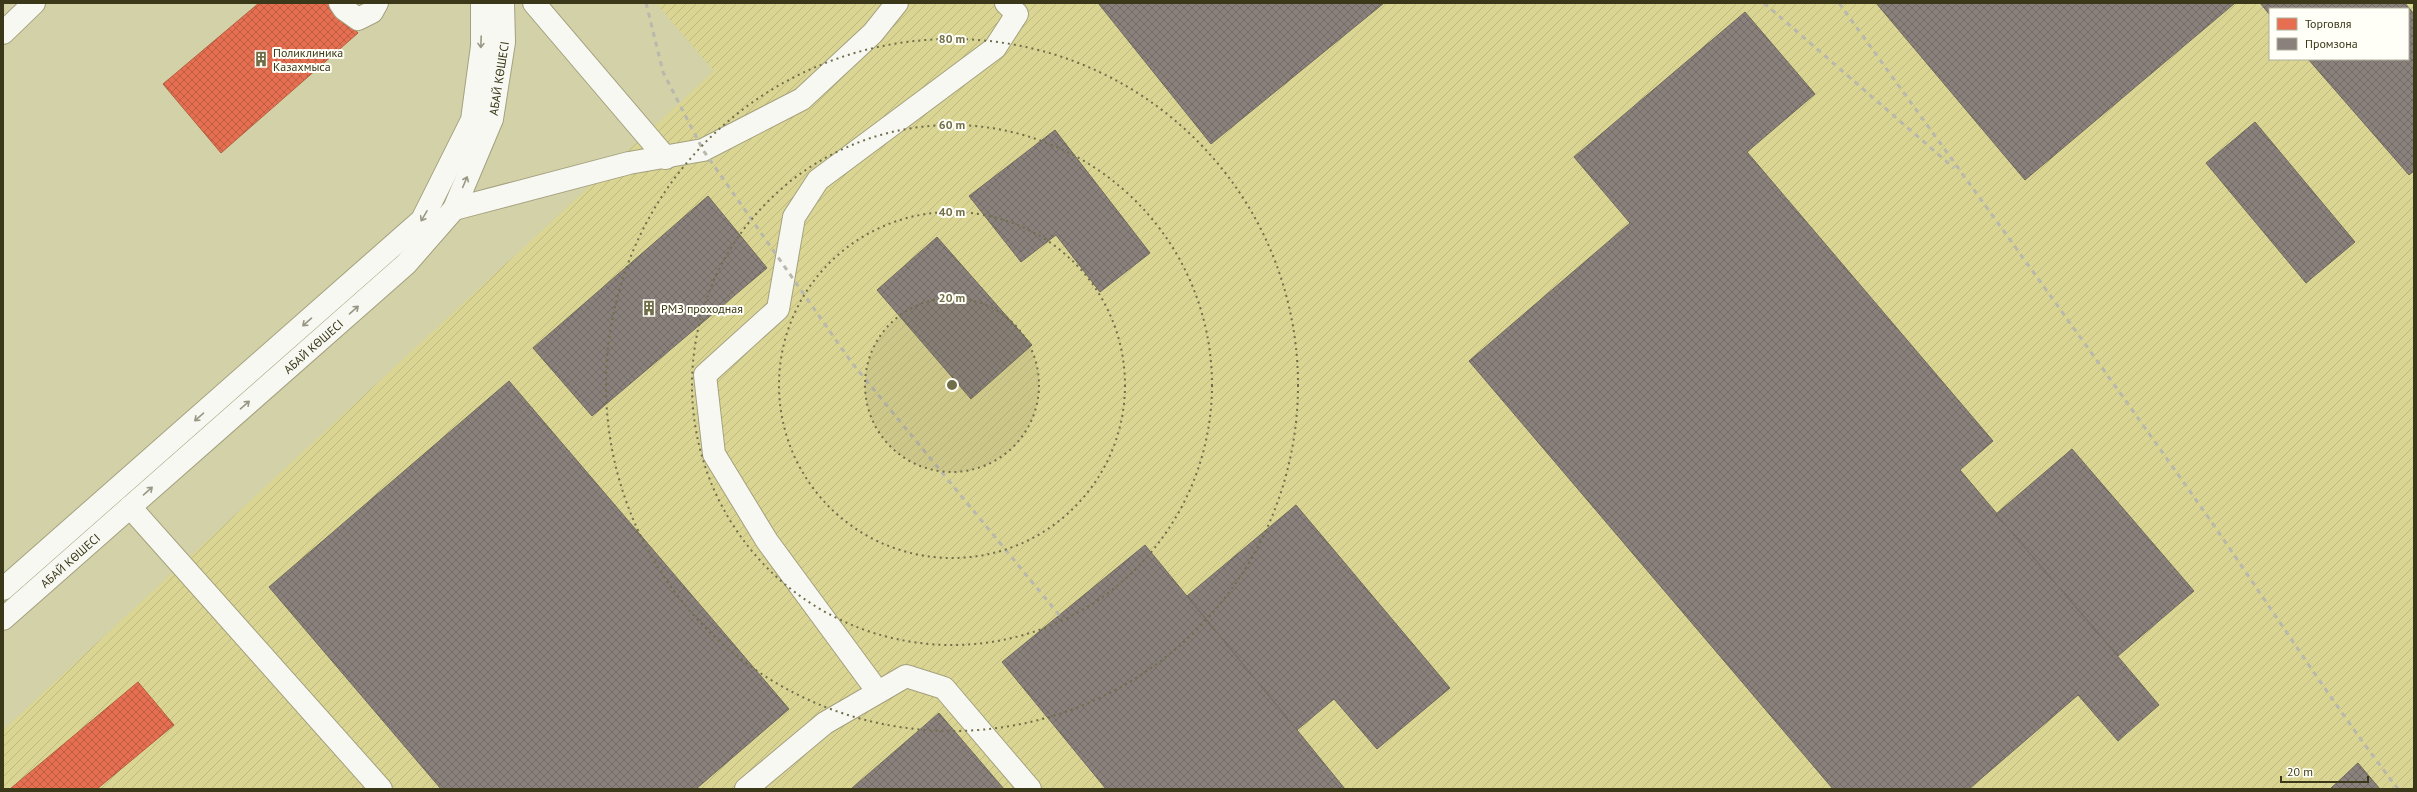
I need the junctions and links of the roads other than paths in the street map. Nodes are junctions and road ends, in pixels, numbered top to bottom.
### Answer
1 (34, 3) edge
2 (340, 3) edge
3 (377, 3) edge
4 (482, 3) edge
5 (503, 3) edge
6 (534, 3) edge
7 (897, 3) edge
8 (1006, 3) edge
9 (3, 33) edge
10 (666, 158) junction
11 (454, 208) junction
12 (130, 507) junction
13 (3, 589) edge
14 (3, 619) edge
15 (878, 692) junction
16 (381, 789) edge
17 (746, 789) edge
18 (1030, 789) edge

1 - 9 street
2 - 3 street
4 -> 13 street, АБАЙ КӨШЕСІ
11 -> 5 street, АБАЙ КӨШЕСІ
6 - 10 street
7 - 10 street
8 - 15 street
10 - 11 street
12 -> 11 street, АБАЙ КӨШЕСІ
12 - 14 street, АБАЙ КӨШЕСІ
12 - 16 street
15 - 17 street
15 - 18 street

